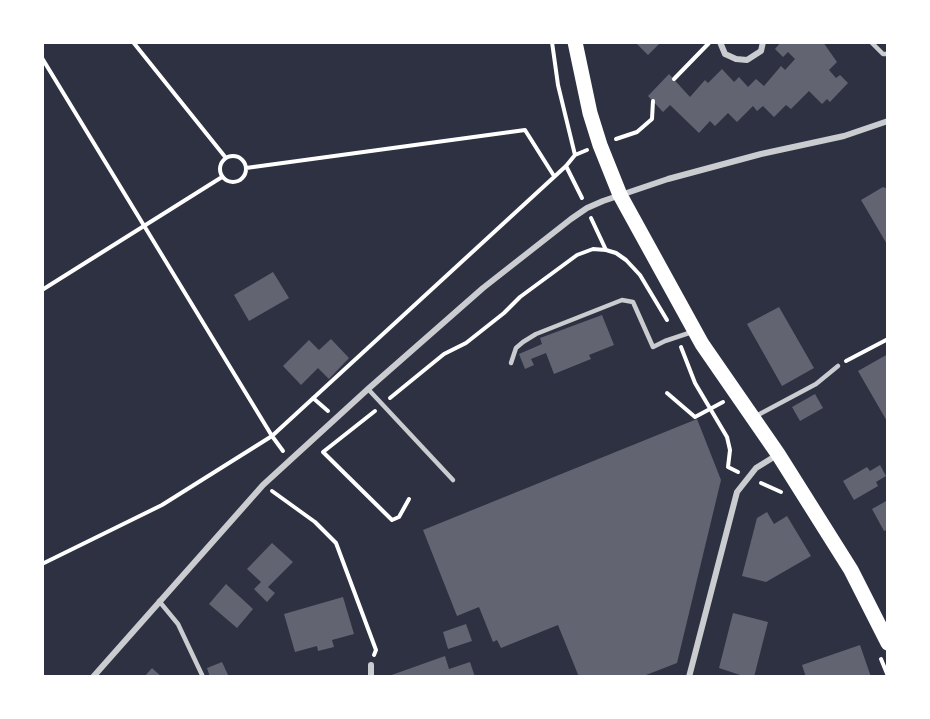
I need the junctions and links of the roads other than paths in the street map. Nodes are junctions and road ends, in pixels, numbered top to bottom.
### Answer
1 (576, 42) edge
2 (720, 42) edge
3 (764, 42) edge
4 (871, 42) edge
5 (888, 54) edge
6 (888, 121) edge
7 (620, 195) junction
8 (695, 331) junction
9 (511, 363) dead end
10 (838, 366) road end
11 (368, 389) junction
12 (753, 418) junction
13 (778, 454) junction
14 (453, 480) dead end
15 (159, 601) junction
16 (883, 648) edge
17 (371, 665) road end
18 (93, 677) edge
19 (203, 677) edge
20 (371, 677) edge
21 (689, 677) edge

1 - 7 main road
2 - 3 street
4 - 5 lane
6 - 7 street
7 - 8 main road
7 - 11 street
8 - 9 lane
8 - 12 main road
10 - 12 lane
11 - 14 lane
11 - 15 street
12 - 13 main road
13 - 16 main road
13 - 21 street
15 - 18 street
15 - 19 lane
17 - 20 street

